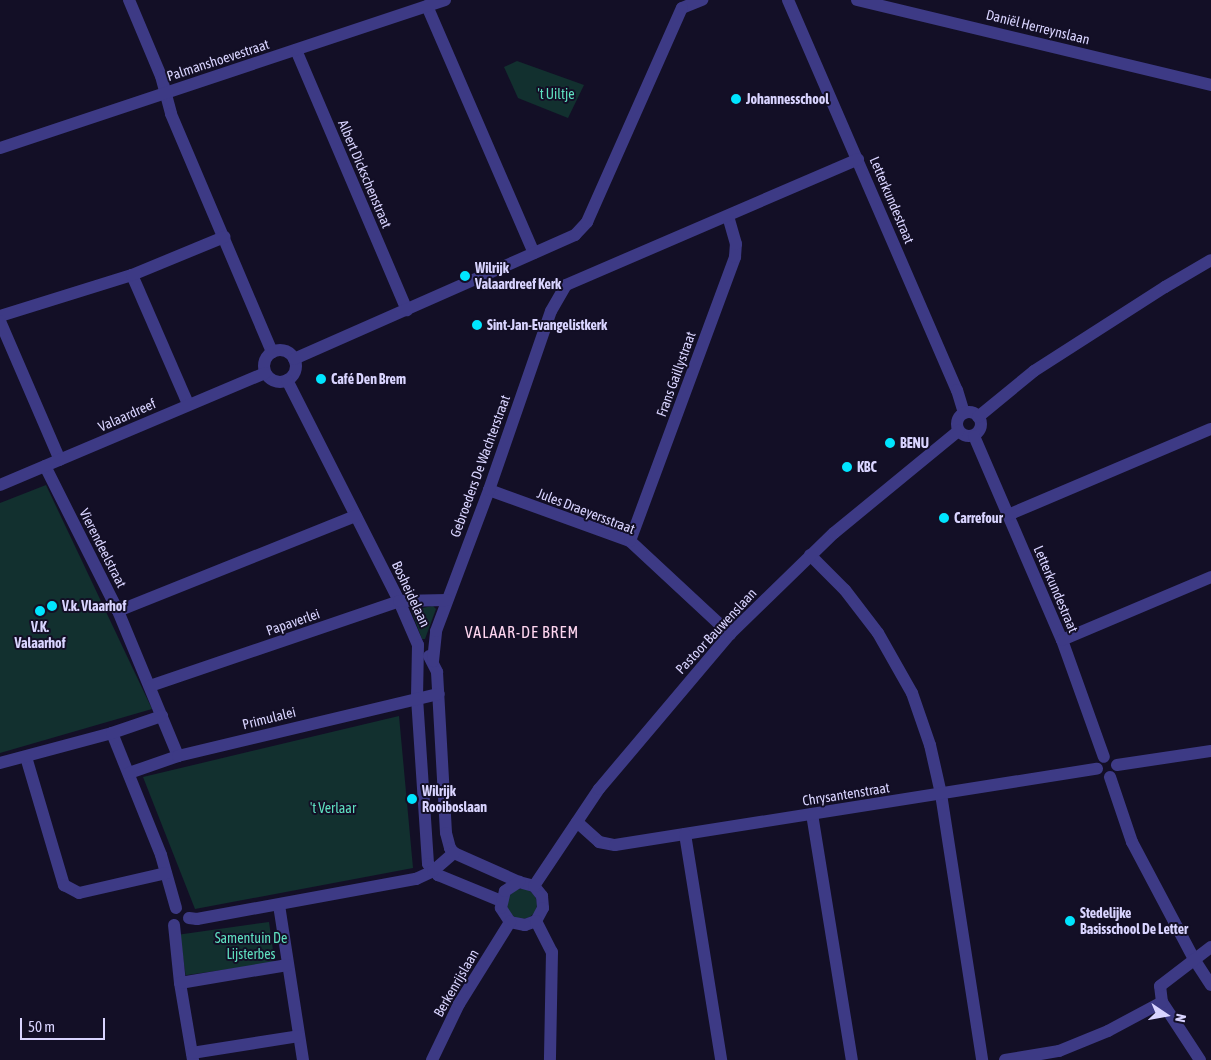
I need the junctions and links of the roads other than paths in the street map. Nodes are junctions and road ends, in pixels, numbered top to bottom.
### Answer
1 (129, 0) edge
2 (445, 0) edge
3 (702, 0) edge
4 (788, 0) edge
5 (858, 0) edge
6 (680, 4) edge
7 (427, 6) junction
8 (912, 6) edge
9 (296, 50) junction
10 (1211, 85) edge
11 (166, 93) junction
12 (0, 148) edge
13 (858, 159) junction
14 (728, 216) junction
15 (224, 237) junction
16 (534, 253) junction
17 (1211, 260) edge
18 (132, 275) junction
19 (406, 310) junction
20 (0, 316) edge
21 (0, 321) edge
22 (272, 352) junction
23 (294, 360) junction
24 (265, 373) junction
25 (288, 380) junction
26 (188, 404) junction
27 (964, 413) junction
28 (978, 417) junction
29 (1211, 429) edge
30 (958, 431) junction
31 (974, 436) junction
32 (60, 460) junction
33 (45, 466) junction
34 (0, 485) edge
35 (489, 490) junction
36 (1008, 515) junction
37 (356, 516) junction
38 (630, 541) junction
39 (810, 555) junction
40 (1211, 577) edge
41 (447, 600) junction
42 (399, 601) junction
43 (118, 611) junction
44 (730, 634) junction
45 (1062, 640) junction
46 (418, 645) junction
47 (433, 661) junction
48 (150, 686) junction
49 (439, 694) junction
50 (417, 698) junction
51 (162, 716) junction
52 (112, 733) junction
53 (1211, 750) edge
54 (178, 756) junction
55 (26, 757) junction
56 (1104, 757) junction
57 (0, 764) edge
58 (1117, 765) junction
59 (1097, 769) junction
60 (129, 773) junction
61 (1110, 777) junction
62 (941, 794) junction
63 (812, 814) junction
64 (577, 822) junction
65 (685, 834) junction
66 (454, 853) junction
67 (433, 871) junction
68 (166, 873) junction
69 (519, 882) junction
70 (534, 886) junction
71 (501, 901) junction
72 (279, 905) junction
73 (176, 908) junction
74 (189, 918) junction
75 (536, 921) junction
76 (510, 922) junction
77 (174, 925) junction
78 (1211, 947) edge
79 (1194, 959) junction
80 (288, 965) junction
81 (180, 983) junction
82 (1211, 985) edge
83 (1162, 1002) junction
84 (299, 1036) junction
85 (192, 1057) edge
86 (303, 1060) edge
87 (432, 1060) edge
88 (550, 1060) edge
89 (721, 1060) edge
90 (852, 1060) edge
91 (982, 1060) edge
92 (1004, 1060) edge
93 (1200, 1060) edge

1 - 11 street
2 - 7 street, Palmanshoevestraat
3 - 6 street
4 - 13 street, Letterkundestraat
5 - 8 street, Daniël Herreynslaan
6 - 16 street
7 - 9 street, Palmanshoevestraat
7 - 16 street
8 - 10 street, Daniël Herreynslaan
9 - 11 street, Palmanshoevestraat
9 - 19 street, Albert Dickschenstraat
11 - 12 street, Palmanshoevestraat
11 - 15 street
13 - 14 street
13 - 27 street, Letterkundestraat
14 - 35 street, Gebroeders De Wachterstraat
14 - 38 street, Frans Gaillystraat
15 - 18 street
15 - 22 street
16 - 19 street
17 - 28 street
18 - 20 street
18 - 26 street
19 - 23 street
21 - 32 street
22 - 23 street
22 - 24 street
23 - 25 street
24 - 25 street
24 - 26 street, Valaardreef
25 - 37 street, Bosheidelaan
26 - 32 street, Valaardreef
27 - 28 street
27 - 30 street
28 - 31 street
29 - 36 street
30 - 31 street
30 - 39 street, Pastoor Bauwenslaan
31 - 36 street, Letterkundestraat
32 - 33 street, Valaardreef
33 - 34 street, Valaardreef
33 - 43 street, Vierendeelstraat
35 - 38 street, Jules Draeyersstraat
35 - 41 street, Gebroeders De Wachterstraat
36 - 45 street, Letterkundestraat
37 - 42 street, Bosheidelaan
37 - 43 street
38 - 44 street, Jules Draeyersstraat
39 - 44 street, Pastoor Bauwenslaan
39 - 62 street
40 - 45 street
41 - 42 street, Papaverlei
41 - 47 street, Gebroeders De Wachterstraat
42 - 46 street, Bosheidelaan
42 - 48 street, Papaverlei
43 - 48 street, Vierendeelstraat
44 - 64 street, Pastoor Bauwenslaan
45 - 56 street, Letterkundestraat
46 - 47 street
46 - 50 street, Bosheidelaan
47 - 49 street, Gebroeders De Wachterstraat
48 - 51 street, Vierendeelstraat
49 - 50 street, Primulalei
49 - 66 street, Gebroeders De Wachterstraat
50 - 54 street, Primulalei
50 - 67 street, Bosheidelaan
51 - 52 street
51 - 54 street, Vierendeelstraat
52 - 55 street
52 - 60 street
53 - 58 street
54 - 60 street, Primulalei
55 - 57 street
55 - 68 street
56 - 58 street
56 - 59 street
58 - 61 street
59 - 61 street
59 - 62 street, Chrysantenstraat
60 - 68 street
61 - 79 street
62 - 63 street, Chrysantenstraat
62 - 91 street
63 - 65 street, Chrysantenstraat
63 - 90 street
64 - 65 street, Chrysantenstraat
64 - 70 street, Pastoor Bauwenslaan
65 - 89 street
66 - 67 street
66 - 69 street
67 - 71 street
67 - 72 street
68 - 73 street
69 - 70 street
69 - 71 street
70 - 75 street
71 - 76 street
72 - 74 street
72 - 80 street
73 - 74 street
73 - 77 street
74 - 77 street
75 - 76 street
75 - 88 street
76 - 87 street, Berkenrijslaan
77 - 81 street
78 - 79 street
79 - 82 street
79 - 83 street
80 - 81 street
80 - 84 street
81 - 85 street
83 - 92 street
83 - 93 street
84 - 85 street
84 - 86 street

